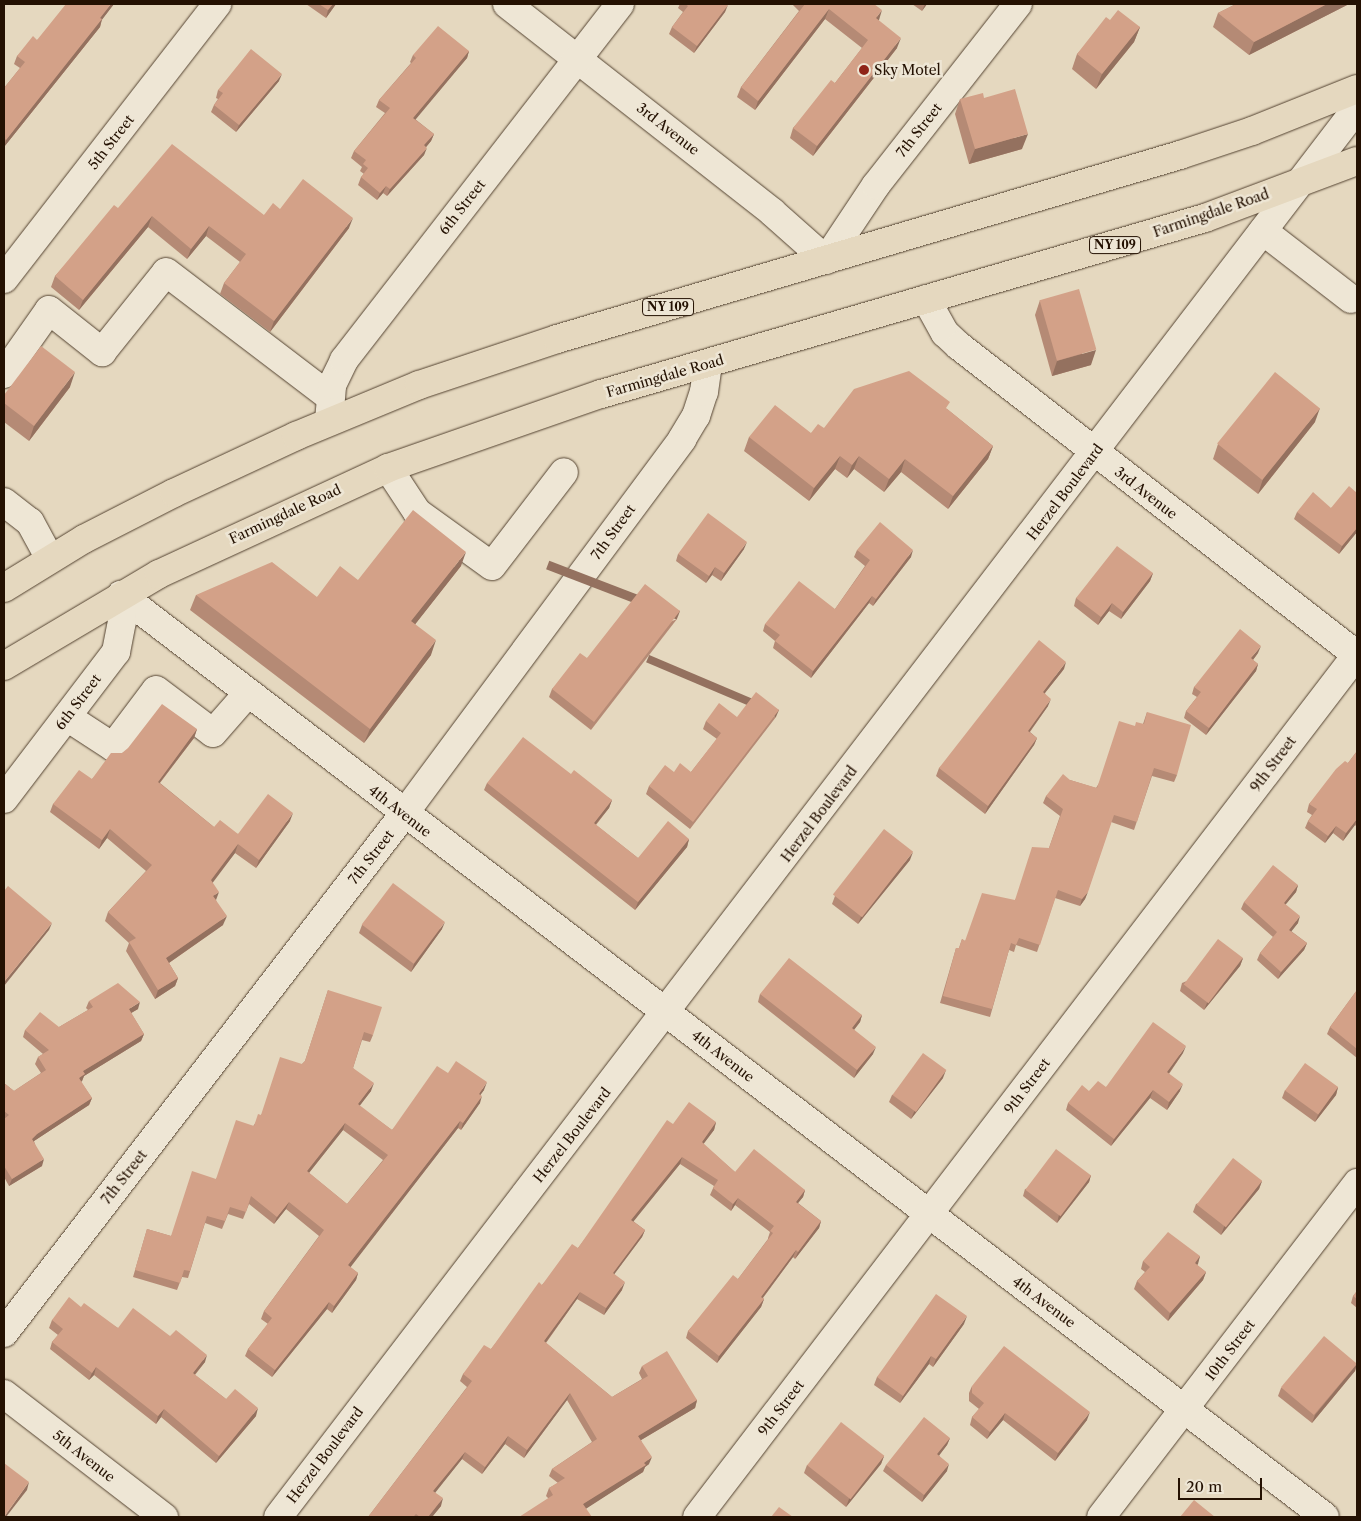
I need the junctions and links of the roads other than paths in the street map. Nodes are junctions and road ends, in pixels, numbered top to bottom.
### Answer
1 (217, 4) edge
2 (507, 4) edge
3 (620, 4) edge
4 (1018, 4) edge
5 (578, 58) junction
6 (1357, 89) edge
7 (1357, 108) edge
8 (1357, 161) edge
9 (1300, 182) junction
10 (1264, 231) junction
11 (826, 260) junction
12 (4, 279) edge
13 (926, 299) junction
14 (1351, 299) dead end
15 (708, 364) junction
16 (4, 374) edge
17 (330, 409) junction
18 (1094, 453) junction
19 (388, 468) junction
20 (564, 472) dead end
21 (4, 502) edge
22 (50, 559) junction
23 (4, 588) edge
24 (121, 595) junction
25 (1357, 655) edge
26 (4, 666) edge
27 (248, 693) junction
28 (67, 717) junction
29 (4, 799) edge
30 (404, 814) junction
31 (667, 1012) junction
32 (1357, 1183) edge
33 (930, 1214) junction
34 (4, 1333) edge
35 (4, 1394) edge
36 (1184, 1409) junction
37 (164, 1517) edge
38 (278, 1517) edge
39 (697, 1517) edge
40 (1102, 1517) edge
41 (1324, 1517) edge

1 - 12 street, 5th Street
2 - 5 street, 3rd Avenue
3 - 5 street, 6th Street
4 - 11 street, 7th Street
5 - 11 street, 3rd Avenue
5 - 17 street, 6th Street
6 - 11 main road, NY 109
7 - 9 street, Herzel Boulevard
8 - 9 main road, Farmingdale Road / NY 109
9 - 10 street, Herzel Boulevard
9 - 13 main road, Farmingdale Road / NY 109
10 - 14 street
10 - 18 street, Herzel Boulevard
11 - 17 main road, NY 109
13 - 15 main road, Farmingdale Road / NY 109
13 - 18 street, 3rd Avenue
15 - 19 main road, Farmingdale Road / NY 109
15 - 30 street, 7th Street
16 - 17 street
17 - 22 main road, NY 109
18 - 25 street, 3rd Avenue
18 - 31 street, Herzel Boulevard
19 - 20 street
19 - 24 main road, Farmingdale Road / NY 109
21 - 22 street
22 - 23 main road, NY 109
24 - 26 main road, Farmingdale Road / NY 109
24 - 27 street, 4th Avenue
24 - 28 street, 6th Street
25 - 33 street, 9th Street
27 - 28 street
27 - 30 street, 4th Avenue
28 - 29 street, 6th Street
30 - 31 street, 4th Avenue
30 - 34 street, 7th Street
31 - 33 street, 4th Avenue
31 - 38 street, Herzel Boulevard
32 - 36 street, 10th Street
33 - 36 street, 4th Avenue
33 - 39 street, 9th Street
35 - 37 street, 5th Avenue
36 - 40 street, 10th Street
36 - 41 street, 4th Avenue

